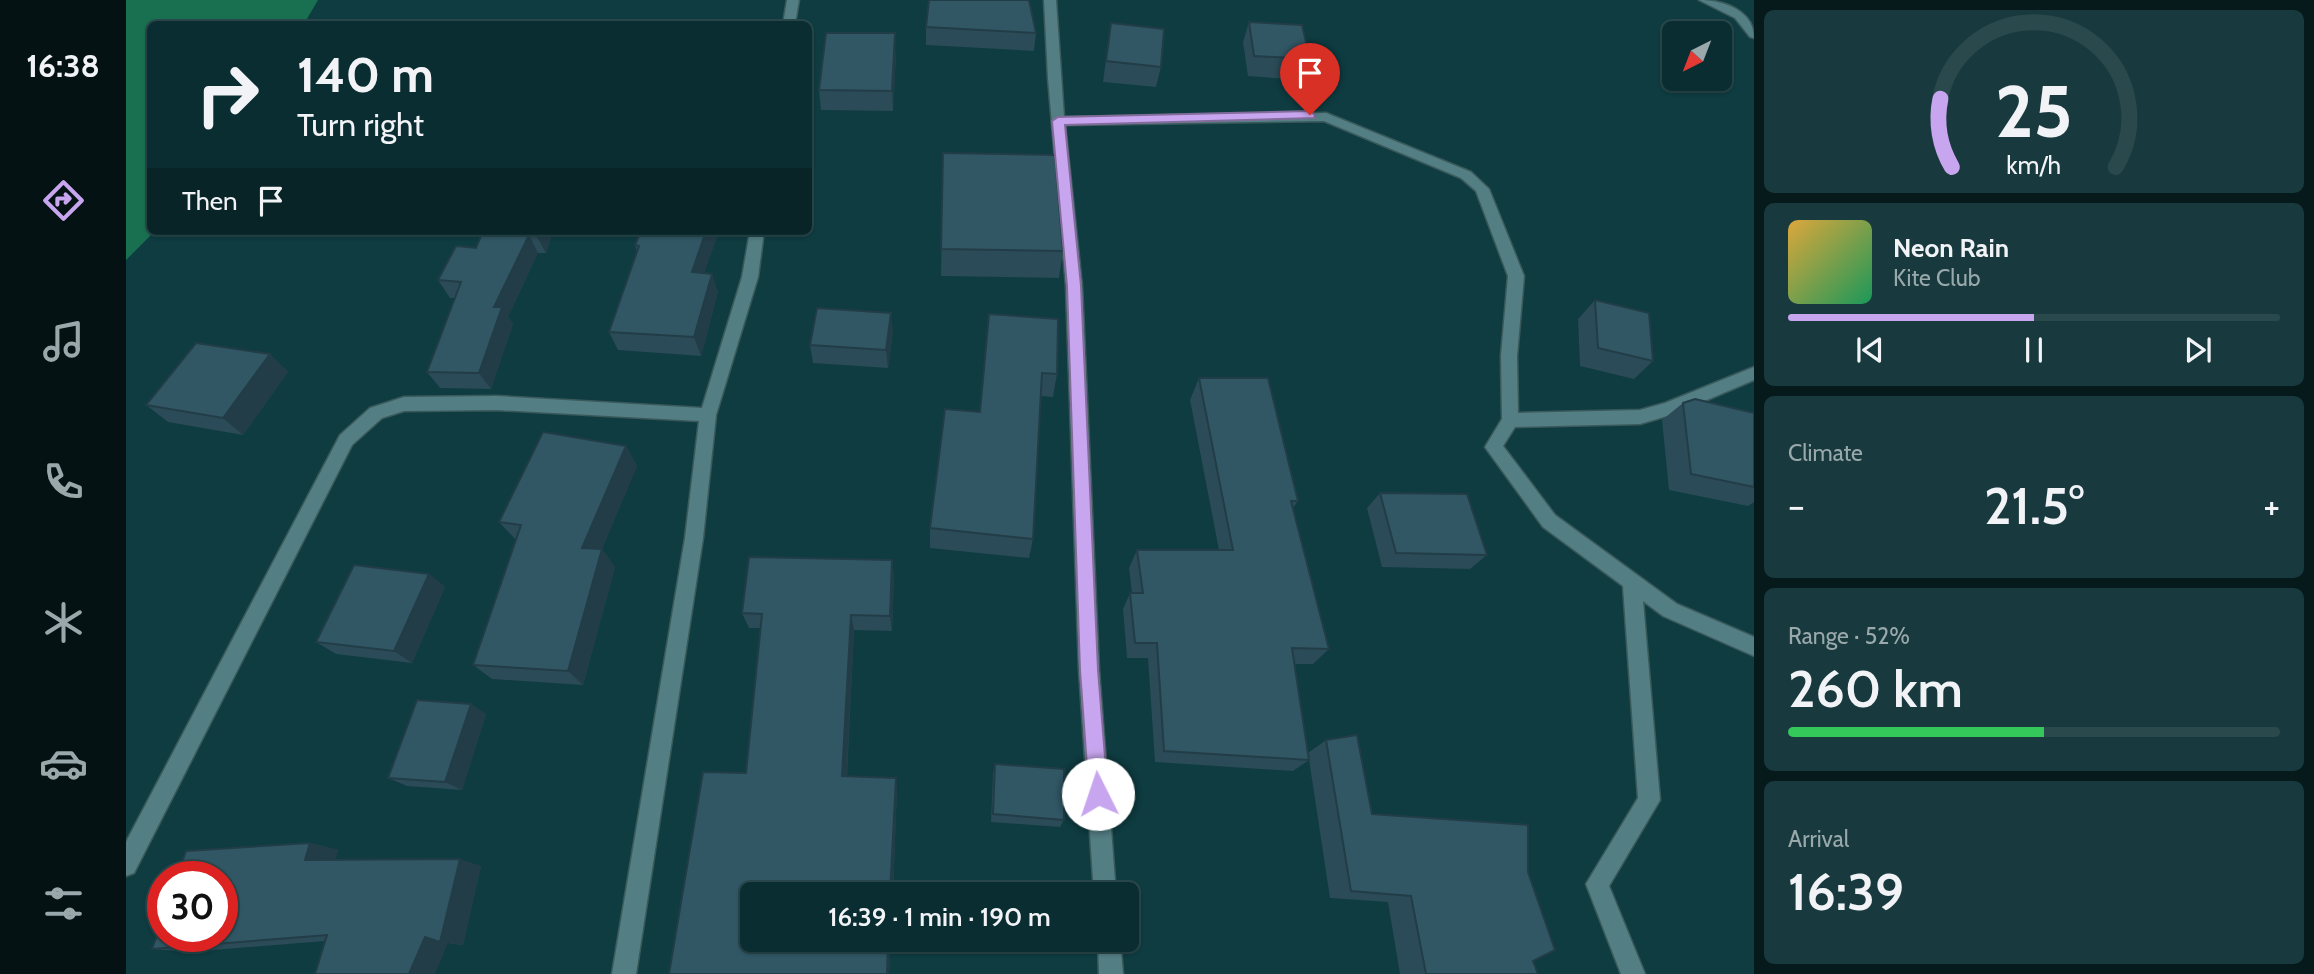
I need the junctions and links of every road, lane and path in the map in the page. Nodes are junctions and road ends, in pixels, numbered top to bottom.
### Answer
1 (793, 0) edge
2 (1051, 0) edge
3 (1705, 0) edge
4 (790, 21) edge
5 (1754, 34) edge
6 (1058, 121) junction
7 (756, 235) edge
8 (1754, 373) edge
9 (708, 415) junction
10 (1510, 420) junction
11 (1632, 584) junction
12 (1754, 647) edge
13 (126, 865) edge
14 (1104, 882) edge
15 (1109, 952) edge
16 (624, 974) edge
17 (1111, 974) edge
18 (1633, 974) edge

1 - 4 street
2 - 6 street
3 - 5 street
6 - 10 street
6 - 14 street
7 - 9 street
8 - 10 street
9 - 13 street
9 - 16 street
10 - 11 street
11 - 12 street
11 - 18 street
15 - 17 street

